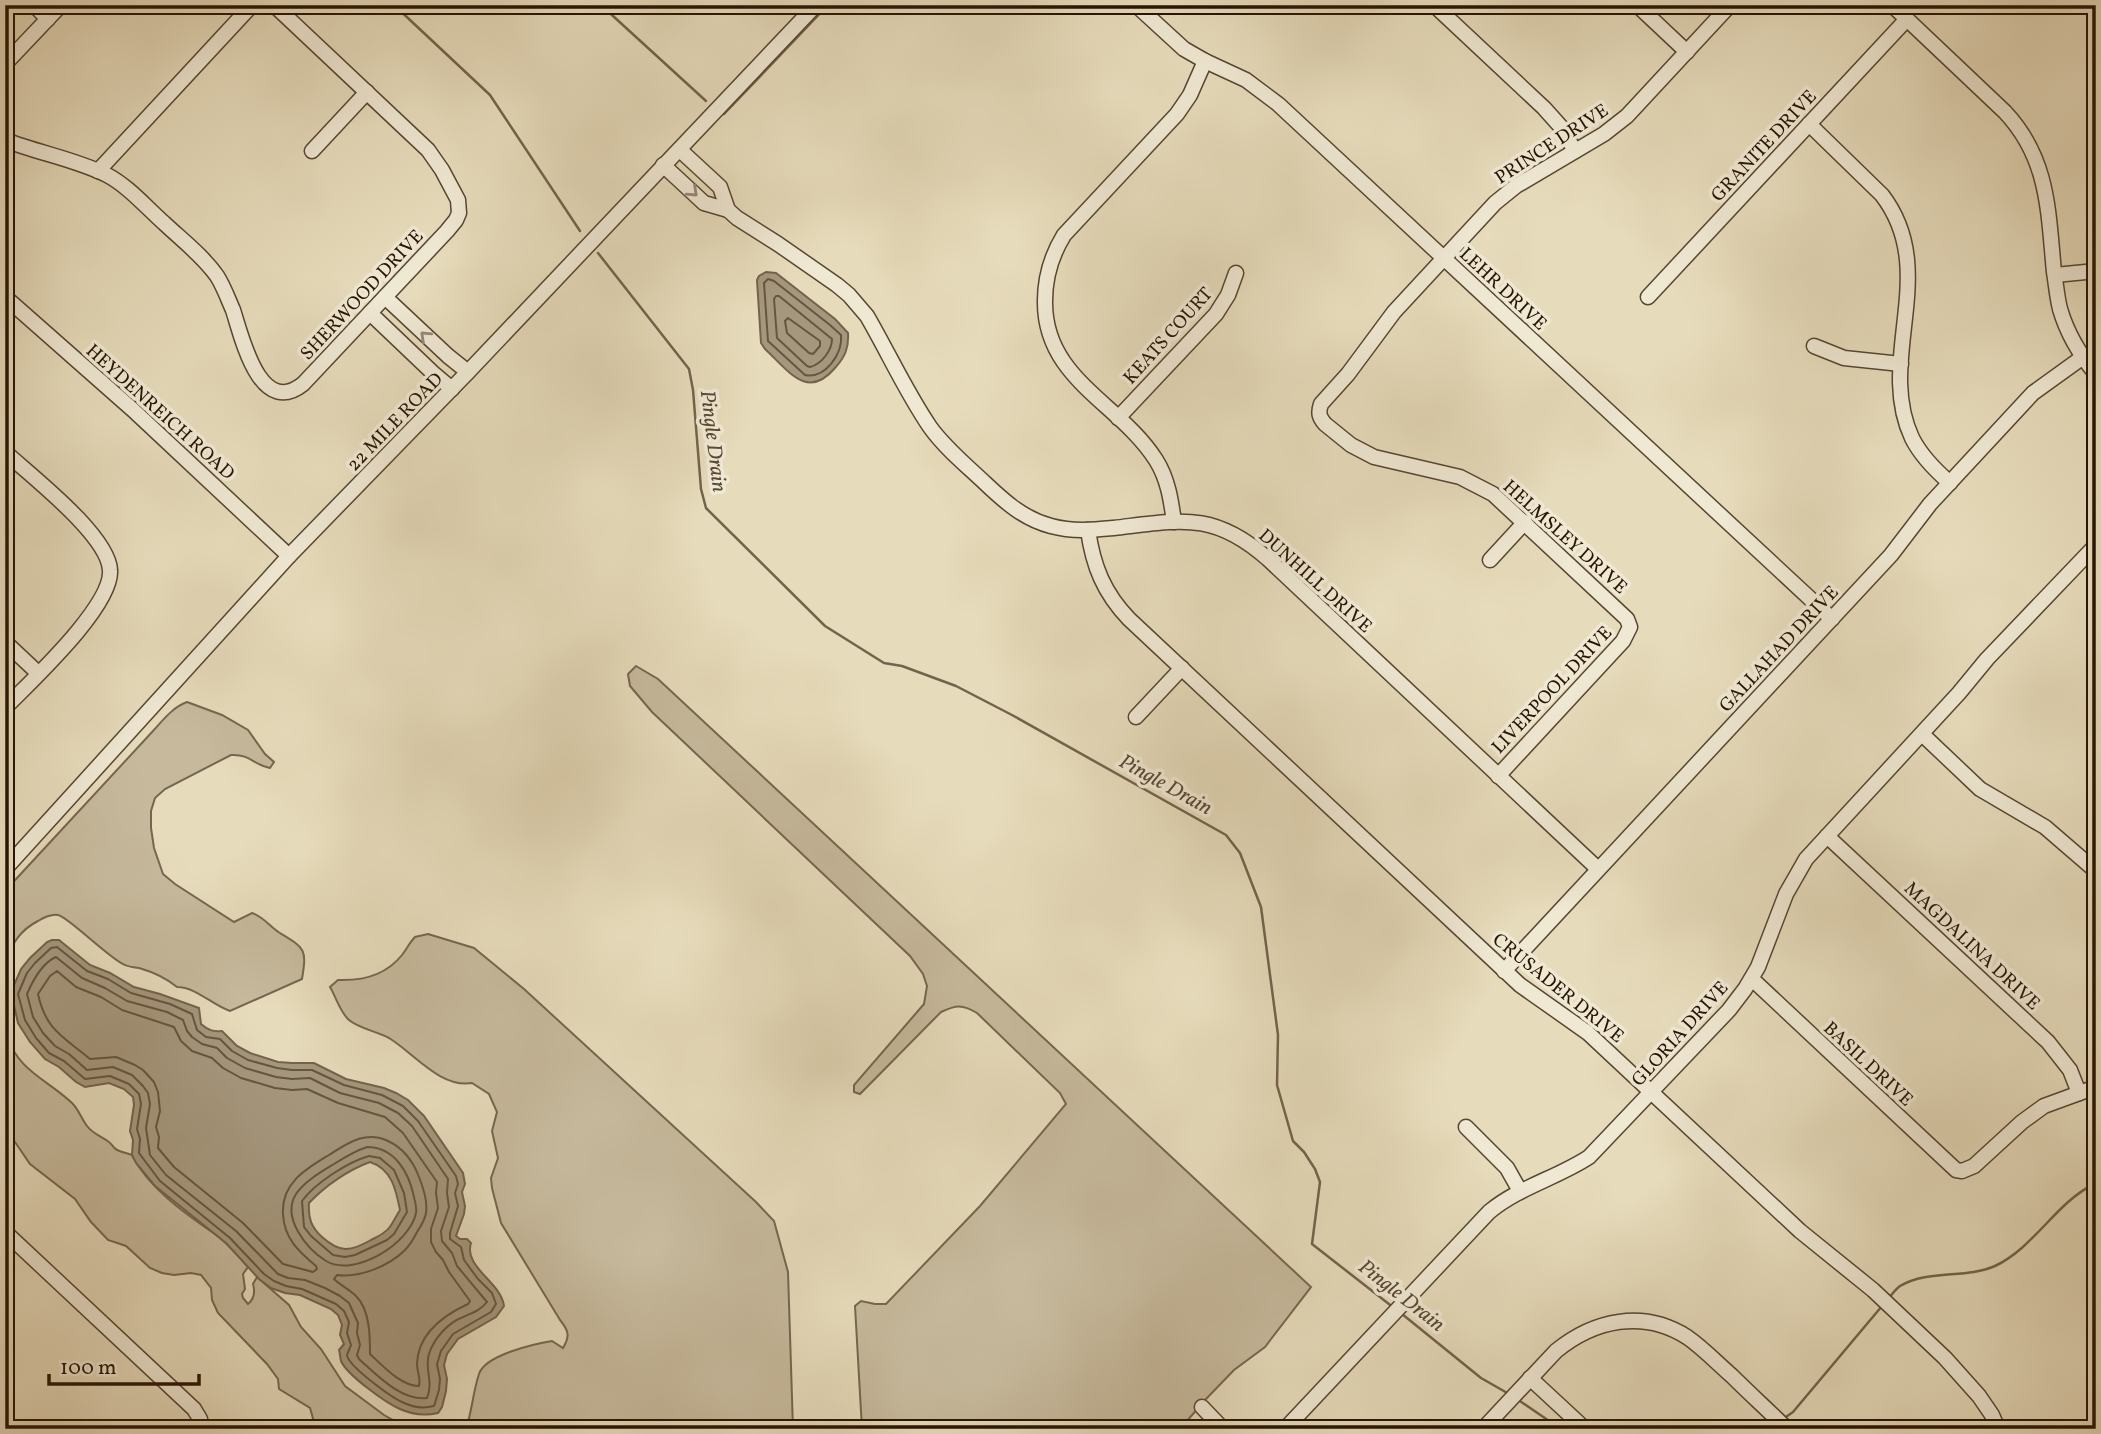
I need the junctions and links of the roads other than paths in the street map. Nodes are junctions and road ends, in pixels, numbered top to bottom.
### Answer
1 (34, 5) edge
2 (61, 5) edge
3 (252, 5) edge
4 (274, 5) edge
5 (816, 5) edge
6 (1136, 5) edge
7 (1434, 5) edge
8 (1637, 5) edge
9 (1730, 5) edge
10 (1892, 5) edge
11 (48, 19) junction
12 (1907, 19) junction
13 (1687, 52) junction
14 (1205, 61) junction
15 (5, 64) edge
16 (368, 92) junction
17 (1809, 124) junction
18 (5, 140) edge
19 (680, 150) junction
20 (1575, 150) junction
21 (312, 151) dead end
22 (663, 165) junction
23 (98, 171) junction
24 (728, 210) junction
25 (1443, 258) junction
26 (2096, 271) edge
27 (1236, 273) dead end
28 (2055, 275) junction
29 (5, 297) edge
30 (385, 297) junction
31 (1648, 297) dead end
32 (369, 313) junction
33 (1814, 346) dead end
34 (2083, 357) junction
35 (1901, 364) junction
36 (468, 372) junction
37 (2096, 374) edge
38 (452, 389) junction
39 (1319, 415) joint
40 (1118, 418) junction
41 (5, 452) edge
42 (1950, 483) junction
43 (1174, 522) junction
44 (1525, 522) junction
45 (1088, 530) junction
46 (2096, 545) edge
47 (289, 556) junction
48 (1490, 560) dead end
49 (1832, 619) junction
50 (1630, 627) joint
51 (5, 642) edge
52 (1182, 668) junction
53 (38, 673) junction
54 (5, 708) edge
55 (1136, 717) dead end
56 (1922, 734) junction
57 (1498, 776) junction
58 (1827, 836) junction
59 (5, 869) edge
60 (1598, 869) junction
61 (2096, 871) edge
62 (1504, 971) junction
63 (1752, 979) junction
64 (2096, 1087) edge
65 (1653, 1092) junction
66 (2079, 1093) junction
67 (1466, 1128) dead end
68 (1520, 1191) junction
69 (8, 1240) edge
70 (1530, 1378) junction
71 (1202, 1407) dead end
72 (198, 1429) edge
73 (1223, 1429) edge
74 (1285, 1429) edge
75 (1483, 1429) edge
76 (1585, 1429) edge
77 (1787, 1429) edge
78 (1998, 1429) edge

1 - 11 street
2 - 11 street
3 - 23 street
4 - 16 street
5 - 19 street, 22 MILE ROAD
6 - 14 street, LEHR DRIVE
7 - 20 street
8 - 13 street
9 - 13 street, PRINCE DRIVE
10 - 12 street
11 - 15 street
12 - 17 street, GRANITE DRIVE
12 - 28 street
13 - 20 street, PRINCE DRIVE
14 - 25 street, LEHR DRIVE
14 - 40 street
16 - 21 street
16 - 30 street, SHERWOOD DRIVE
17 - 31 street, GRANITE DRIVE
17 - 35 street
18 - 23 street
19 - 22 street, 22 MILE ROAD
19 - 24 street, DUNHILL DRIVE
20 - 25 street, PRINCE DRIVE
22 -> 24 street, DUNHILL DRIVE
22 - 36 street, 22 MILE ROAD
23 - 32 street, SHERWOOD DRIVE
24 - 45 street, DUNHILL DRIVE
25 - 39 street, PRINCE DRIVE
25 - 49 street, LEHR DRIVE
26 - 28 street
27 - 40 street, KEATS COURT
28 - 34 street
29 - 47 street, HEYDENREICH ROAD
30 - 32 street, SHERWOOD DRIVE
36 -> 30 street
32 - 38 street
33 - 35 street
34 - 37 street
34 - 42 street, GALLAHAD DRIVE
35 - 42 street
36 - 38 street, 22 MILE ROAD
38 - 47 street, 22 MILE ROAD
39 - 44 street, HELMSLEY DRIVE
40 - 43 street
41 - 53 street
42 - 49 street, GALLAHAD DRIVE
43 - 45 street, DUNHILL DRIVE
43 - 57 street, DUNHILL DRIVE
44 - 48 street
44 - 50 street, HELMSLEY DRIVE
45 - 52 street, CRUSADER DRIVE
46 - 56 street, GLORIA DRIVE
47 - 59 street, 22 MILE ROAD
49 - 60 street, GALLAHAD DRIVE
50 - 57 street, LIVERPOOL DRIVE
51 - 53 street
52 - 55 street
52 - 62 street, CRUSADER DRIVE
53 - 54 street
56 - 58 street, GLORIA DRIVE
56 - 61 street
57 - 60 street, DUNHILL DRIVE
58 - 63 street, GLORIA DRIVE
58 - 66 street, MAGDALINA DRIVE
60 - 62 street, GALLAHAD DRIVE
62 - 65 street, CRUSADER DRIVE
63 - 65 street, GLORIA DRIVE
63 - 66 street, BASIL DRIVE
64 - 66 street
65 - 68 street, GLORIA DRIVE
65 - 78 street, CRUSADER DRIVE
67 - 68 street
68 - 74 street, GLORIA DRIVE
69 - 72 street
70 - 75 street
70 - 76 street
70 - 77 street
71 - 73 street

